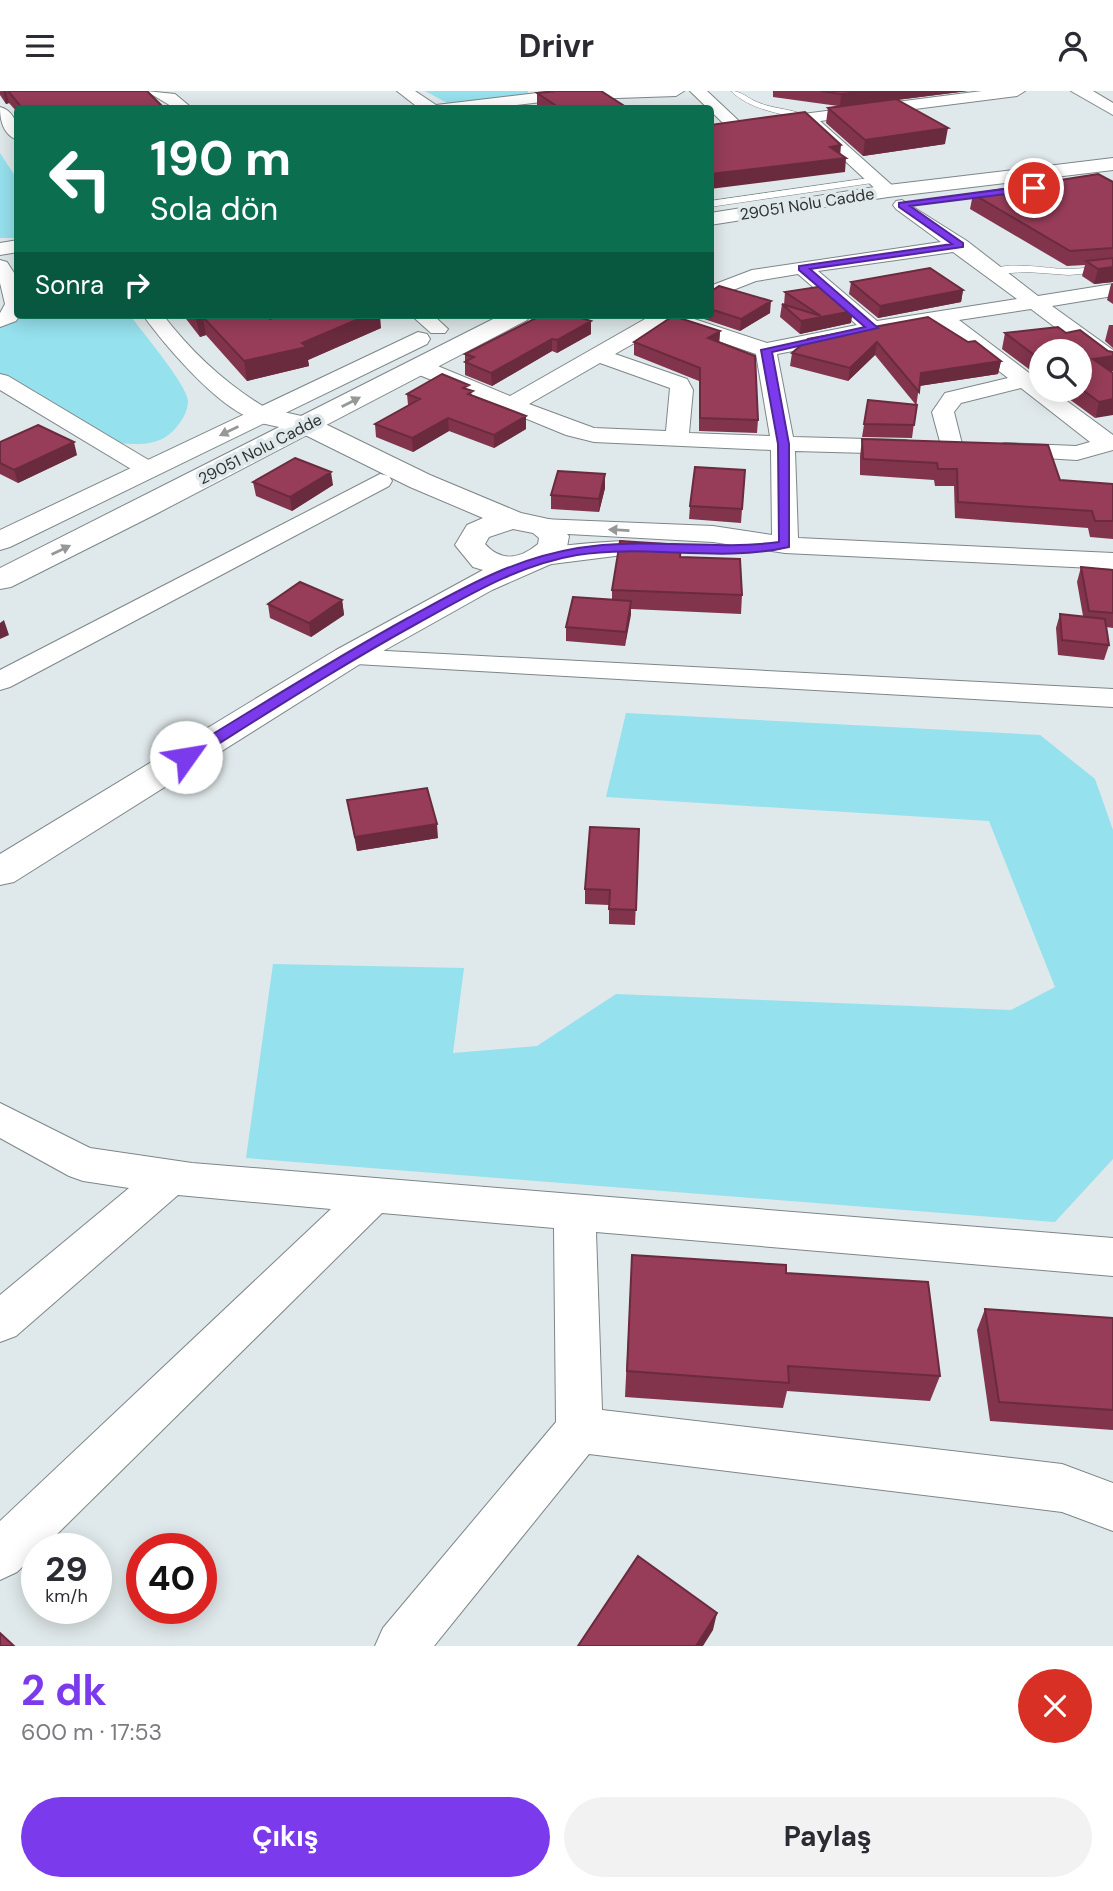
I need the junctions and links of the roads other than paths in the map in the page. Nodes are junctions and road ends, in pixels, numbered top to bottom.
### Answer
1 (158, 91) edge
2 (405, 91) edge
3 (676, 91) edge
4 (698, 91) edge
5 (735, 91) edge
6 (896, 91) edge
7 (1017, 91) edge
8 (1080, 91) edge
9 (545, 94) edge
10 (914, 102) junction
11 (181, 105) edge
12 (425, 105) edge
13 (467, 105) edge
14 (713, 105) edge
15 (714, 106) edge
16 (1113, 110) edge
17 (0, 113) edge
18 (808, 119) junction
19 (737, 128) junction
20 (14, 130) edge
21 (714, 131) edge
22 (1113, 164) edge
23 (1113, 178) edge
24 (889, 192) junction
25 (714, 204) edge
26 (714, 218) edge
27 (714, 231) edge
28 (960, 245) junction
29 (0, 266) edge
30 (802, 268) junction
31 (1113, 268) edge
32 (994, 271) junction
33 (1113, 290) edge
34 (714, 291) edge
35 (14, 295) edge
36 (1035, 301) junction
37 (942, 317) junction
38 (156, 319) edge
39 (511, 319) edge
40 (659, 319) edge
41 (677, 319) edge
42 (429, 322) edge
43 (873, 328) junction
44 (1086, 339) edge
45 (1113, 339) edge
46 (1092, 343) edge
47 (1092, 344) edge
48 (766, 350) junction
49 (598, 355) junction
50 (1113, 360) edge
51 (420, 367) junction
52 (0, 381) edge
53 (1025, 381) junction
54 (512, 404) junction
55 (261, 415) junction
56 (295, 430) junction
57 (677, 440) junction
58 (1110, 443) edge
59 (783, 444) junction
60 (951, 448) junction
61 (149, 470) junction
62 (380, 481) junction
63 (527, 523) junction
64 (0, 541) edge
65 (475, 541) junction
66 (785, 545) junction
67 (532, 561) junction
68 (1113, 561) edge
69 (0, 580) edge
70 (348, 657) junction
71 (0, 681) edge
72 (1113, 698) edge
73 (0, 872) edge
74 (0, 1119) edge
75 (171, 1177) junction
76 (374, 1195) junction
77 (575, 1210) junction
78 (1113, 1257) edge
79 (0, 1322) edge
80 (579, 1430) junction
81 (1113, 1507) edge
82 (0, 1555) edge
83 (410, 1643) edge

1 - 11 street
2 - 12 street
3 - 9 street
4 - 14 street
5 - 18 lane
6 - 10 street
7 - 10 street
8 - 16 main road
9 - 13 street
10 - 18 street
15 - 19 street
17 - 20 street
18 - 19 street
18 - 24 street
19 - 21 street
22 - 24 main road, 29051 Nolu Cadde
23 - 24 main road, 29051 Nolu Cadde
24 - 25 lane
24 - 26 main road, 29051 Nolu Cadde
24 - 27 main road, 29051 Nolu Cadde
24 - 28 street
28 - 30 street
28 - 32 street
29 - 35 street
30 - 34 street
30 - 43 street
31 - 32 lane
32 - 36 street
33 - 36 street
36 - 37 street
36 - 44 street
37 - 43 street
37 - 53 street
38 - 55 street
39 - 51 main road, 29051 Nolu Cadde
40 - 49 street
41 - 48 street
42 - 55 main road, 29051 Nolu Cadde
43 - 48 street
45 - 46 street
47 - 50 street
48 - 59 street
49 - 54 street
49 - 57 street
51 - 54 street
56 -> 51 main road, 29051 Nolu Cadde
52 - 61 street
53 - 58 street
53 - 60 street
54 - 57 street
55 - 56 main road
55 -> 61 main road, 29051 Nolu Cadde
56 - 62 main road
56 - 63 main road
69 -> 56 main road, 29051 Nolu Cadde
57 - 59 street
58 - 60 street
59 - 60 street
59 - 66 street
61 - 64 main road, 29051 Nolu Cadde
62 - 65 main road
62 - 71 street
63 - 65 main road
66 -> 63 street
63 - 67 main road
65 - 67 main road
65 - 70 main road
66 - 67 street
66 - 68 street
67 - 70 main road
70 - 72 street
70 - 73 main road
74 - 75 street
75 - 76 street
75 - 79 street
76 - 77 street
76 - 82 street
77 - 78 street
77 - 80 street
80 - 81 street
80 - 83 street

